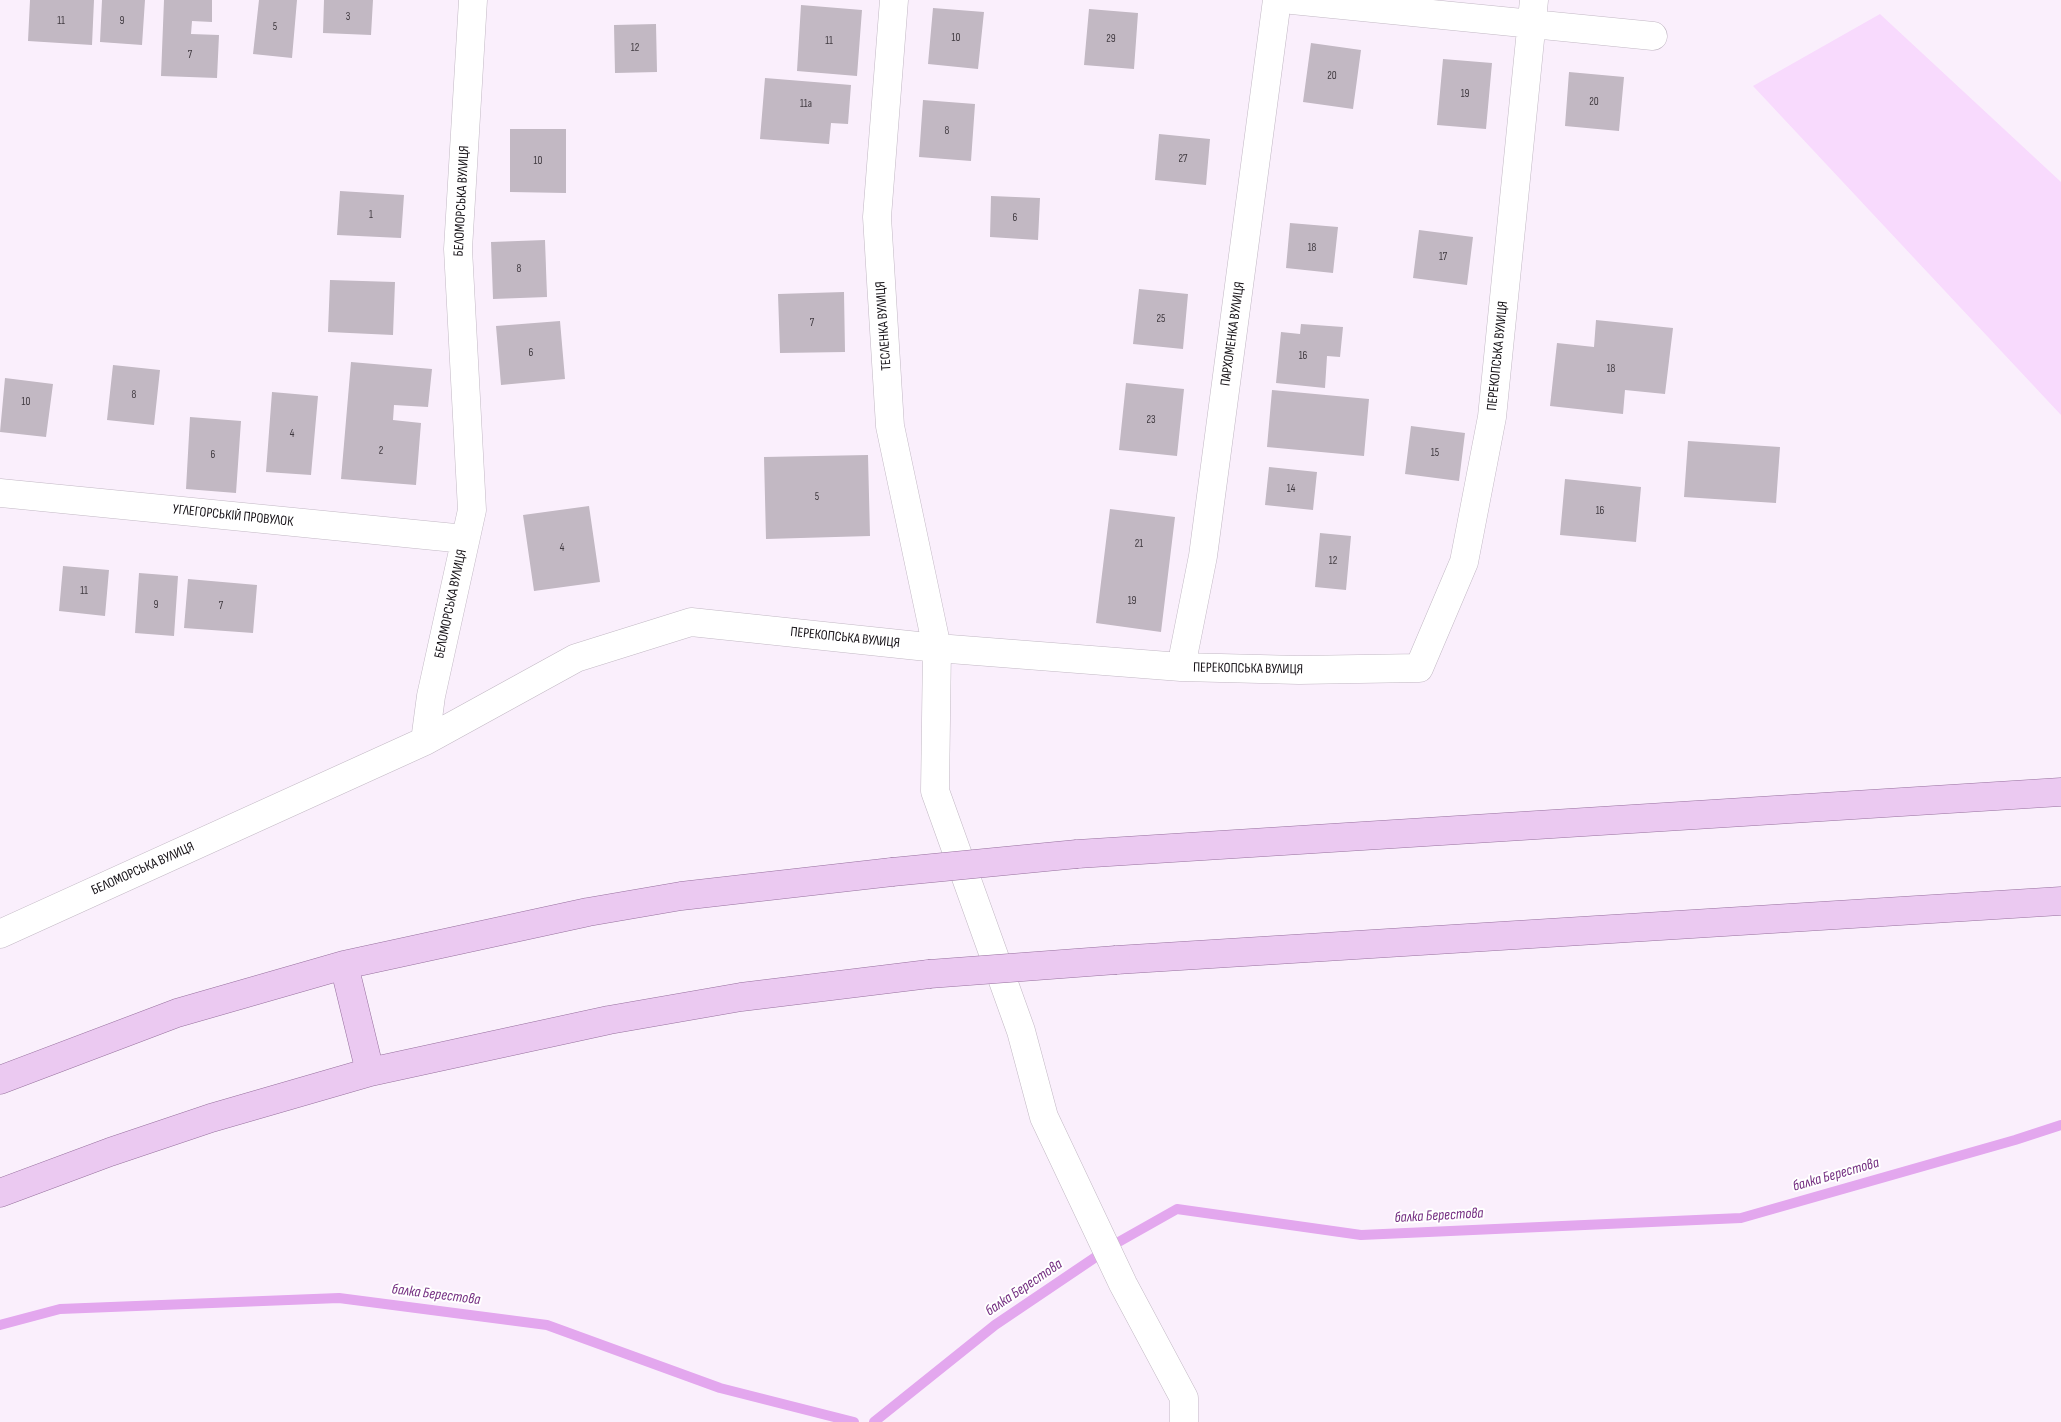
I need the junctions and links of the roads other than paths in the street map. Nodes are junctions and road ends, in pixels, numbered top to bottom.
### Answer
1 (473, 0) edge
2 (894, 0) edge
3 (1277, 0) edge
4 (1292, 0) edge
5 (1532, 12) edge
6 (1653, 36) dead end
7 (0, 493) edge
8 (465, 539) junction
9 (937, 648) junction
10 (1181, 667) junction
11 (425, 741) junction
12 (2061, 792) edge
13 (2061, 901) edge
14 (0, 934) edge
15 (344, 965) junction
16 (370, 1072) junction
17 (0, 1080) edge
18 (0, 1193) edge
19 (1184, 1422) edge

1 - 8 street, БЕЛОМОРСЬКА ВУЛИЦЯ
2 - 9 street, ТЕСЛЕНКА ВУЛИЦЯ
3 - 10 street, ПАРХОМЕНКА ВУЛИЦЯ
4 - 5 street
5 - 6 street
5 - 10 street, ПЕРЕКОПСЬКА ВУЛИЦЯ
7 - 8 street, УГЛЕГОРСЬКIЙ ПРОВУЛОК
8 - 11 street, БЕЛОМОРСЬКА ВУЛИЦЯ
9 - 10 street, ПЕРЕКОПСЬКА ВУЛИЦЯ
9 - 11 street, ПЕРЕКОПСЬКА ВУЛИЦЯ
9 - 19 street, ТЕСЛЕНКА ВУЛИЦЯ
11 - 14 street, БЕЛОМОРСЬКА ВУЛИЦЯ
12 - 15 main road, bridge
13 - 16 main road, bridge
15 - 16 main road
15 - 17 main road
16 - 18 main road

